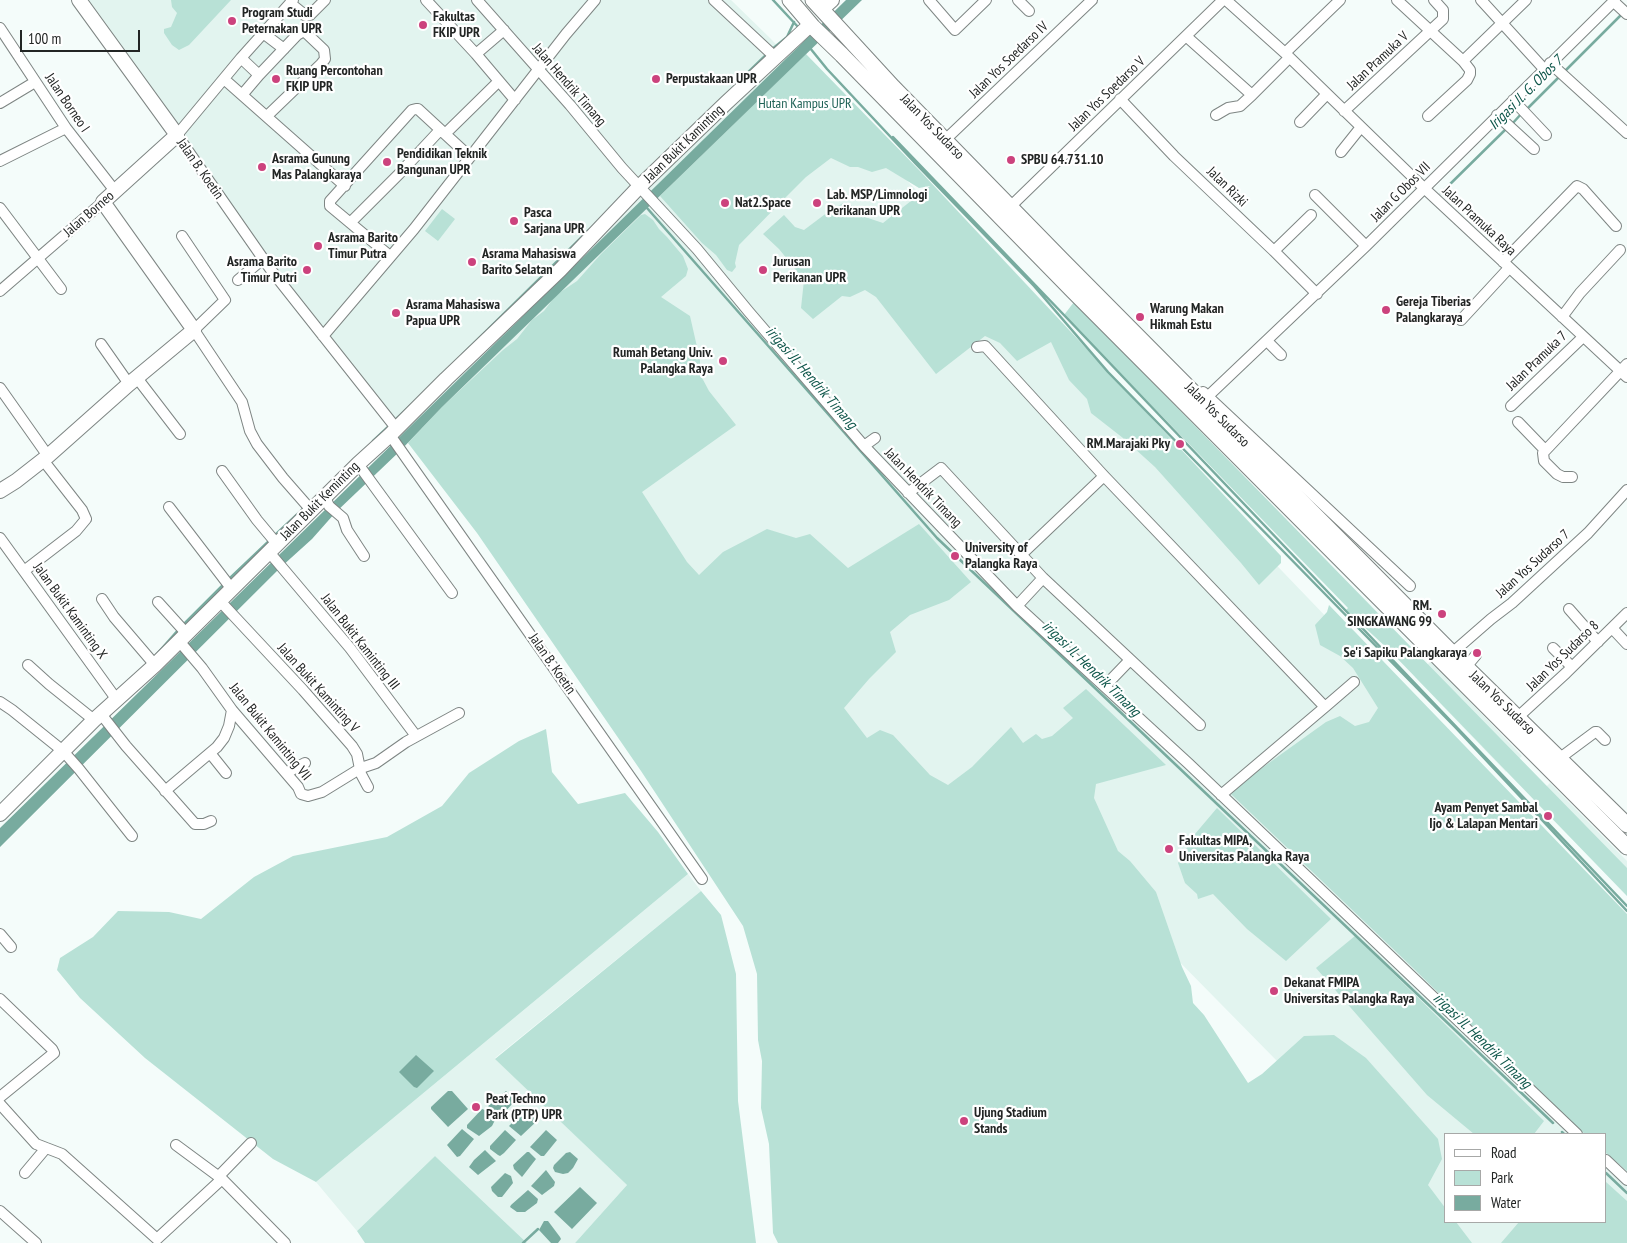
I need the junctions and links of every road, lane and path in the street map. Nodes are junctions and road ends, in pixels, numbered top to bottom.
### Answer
1 (79, 0) edge
2 (324, 0) edge
3 (426, 0) edge
4 (478, 0) edge
5 (595, 0) edge
6 (714, 0) edge
7 (790, 0) edge
8 (929, 0) edge
9 (986, 0) edge
10 (1018, 0) edge
11 (1092, 0) edge
12 (1225, 0) edge
13 (1340, 0) edge
14 (1397, 0) edge
15 (1434, 0) edge
16 (1481, 0) edge
17 (1526, 0) edge
18 (1614, 1) edge
19 (292, 2) edge
20 (823, 6) edge
21 (1029, 11) dead end
22 (1627, 14) edge
23 (1502, 22) junction
24 (810, 27) junction
25 (0, 28) edge
26 (504, 30) junction
27 (1431, 30) junction
28 (263, 33) junction
29 (1187, 37) junction
30 (284, 49) junction
31 (476, 54) junction
32 (1287, 55) junction
33 (775, 57) junction
34 (241, 58) junction
35 (1463, 61) junction
36 (1547, 66) junction
37 (539, 70) junction
38 (260, 75) junction
39 (224, 79) junction
40 (499, 81) junction
41 (35, 82) junction
42 (1327, 94) junction
43 (242, 95) junction
44 (1252, 95) junction
45 (1120, 99) junction
46 (515, 100) junction
47 (1513, 100) junction
48 (0, 103) edge
49 (1344, 111) junction
50 (908, 112) junction
51 (1216, 115) dead end
52 (267, 116) junction
53 (1428, 116) dead end
54 (1498, 116) junction
55 (1300, 122) dead end
56 (66, 128) junction
57 (1361, 128) junction
58 (443, 132) junction
59 (1627, 132) edge
60 (177, 135) junction
61 (1546, 135) dead end
62 (945, 140) junction
63 (1534, 149) dead end
64 (1341, 152) dead end
65 (470, 157) junction
66 (0, 161) edge
67 (345, 186) junction
68 (1424, 188) junction
69 (115, 191) junction
70 (645, 192) junction
71 (1315, 195) dead end
72 (103, 202) junction
73 (1010, 207) junction
74 (0, 208) edge
75 (1311, 215) dead end
76 (351, 222) junction
77 (1616, 226) dead end
78 (182, 236) dead end
79 (1366, 246) junction
80 (1620, 250) dead end
81 (1274, 251) junction
82 (390, 256) junction
83 (37, 259) junction
84 (264, 259) junction
85 (1063, 261) junction
86 (1506, 265) junction
87 (238, 280) dead end
88 (1079, 286) junction
89 (61, 289) dead end
90 (0, 291) edge
91 (1317, 294) junction
92 (1562, 317) junction
93 (1461, 320) dead end
94 (194, 330) junction
95 (323, 336) junction
96 (1583, 337) junction
97 (1267, 341) junction
98 (101, 344) dead end
99 (977, 346) dead end
100 (1282, 355) dead end
101 (1625, 371) edge
102 (133, 381) junction
103 (0, 388) edge
104 (1203, 401) junction
105 (1511, 406) dead end
106 (1518, 422) dead end
107 (180, 434) dead end
108 (394, 435) junction
109 (875, 438) dead end
110 (864, 446) junction
111 (1545, 450) junction
112 (45, 458) junction
113 (361, 467) junction
114 (222, 471) dead end
115 (1104, 476) junction
116 (1572, 477) dead end
117 (1627, 490) edge
118 (0, 491) edge
119 (908, 493) junction
120 (1623, 502) edge
121 (330, 505) junction
122 (169, 507) dead end
123 (311, 510) junction
124 (1322, 531) junction
125 (0, 538) edge
126 (276, 555) junction
127 (1021, 555) junction
128 (364, 556) dead end
129 (24, 571) junction
130 (1043, 578) junction
131 (1410, 586) dead end
132 (231, 588) junction
133 (452, 593) dead end
134 (102, 599) dead end
135 (158, 602) dead end
136 (222, 604) junction
137 (1017, 606) junction
138 (1569, 609) dead end
139 (1625, 620) edge
140 (1612, 628) junction
141 (183, 640) junction
142 (1598, 642) junction
143 (1627, 644) edge
144 (1553, 648) dead end
145 (1452, 653) junction
146 (1130, 660) junction
147 (28, 664) dead end
148 (155, 665) junction
149 (1572, 667) junction
150 (1354, 682) dead end
151 (1105, 686) junction
152 (117, 700) junction
153 (0, 702) edge
154 (1326, 707) junction
155 (232, 710) junction
156 (459, 713) dead end
157 (1518, 718) junction
158 (101, 719) junction
159 (1200, 725) dead end
160 (416, 736) junction
161 (1606, 740) dead end
162 (210, 753) junction
163 (66, 755) junction
164 (1560, 758) junction
165 (304, 762) dead end
166 (361, 768) junction
167 (226, 773) dead end
168 (286, 773) junction
169 (368, 787) dead end
170 (165, 791) junction
171 (1221, 795) junction
172 (0, 814) edge
173 (211, 820) dead end
174 (1627, 825) edge
175 (132, 836) dead end
176 (1627, 847) edge
177 (702, 878) dead end
178 (0, 934) edge
179 (11, 947) dead end
180 (0, 1000) edge
181 (0, 1097) edge
182 (0, 1104) edge
183 (1576, 1133) edge
184 (252, 1143) dead end
185 (176, 1145) dead end
186 (46, 1148) junction
187 (1607, 1161) edge
188 (25, 1173) dead end
189 (220, 1177) junction
190 (1627, 1180) edge
191 (0, 1211) edge
192 (156, 1242) edge
193 (36, 1243) edge
194 (285, 1243) edge

1 - 60 main road, Jalan B. Koetin
2 - 19 street
3 - 31 street
4 - 26 street, Jalan Hendrik Timang
5 - 37 street
6 - 33 street
7 - 24 main road
8 - 9 street
10 - 21 street
11 - 62 street, Jalan Yos Soedarso IV
12 - 29 street, Jalan Yos Soedarso V
12 - 32 street, Jalan Pramuka Raya
13 - 32 street
14 - 27 street
15 - 27 street, Jalan Pramuka V
16 - 23 street
17 - 23 street
18 - 22 street
18 - 36 street, Jalan G Obos VII
19 - 28 street
20 - 50 main road, Jalan Yos Sudarso
23 - 35 street
23 - 36 street
24 - 33 main road, Jalan Bukit Kaminting
24 - 50 main road, Jalan Yos Sudarso
25 - 41 street, Jalan Borneo I
26 - 31 street
26 - 37 street, Jalan Hendrik Timang
27 - 35 street
27 - 49 street, Jalan Pramuka V
28 - 30 street
28 - 34 street
29 - 44 street
29 - 45 street, Jalan Yos Soedarso V
30 - 38 street
30 - 52 street
31 - 40 street
32 - 42 street, Jalan Pramuka Raya
32 - 44 street
33 - 70 main road, Jalan Bukit Kaminting
34 - 38 street
34 - 39 street
35 - 53 street
36 - 47 street, Jalan G Obos VII
36 - 59 street
37 - 46 street
37 - 70 street, Jalan Hendrik Timang
38 - 43 street
39 - 43 street
39 - 60 street
40 - 46 street
40 - 58 street
41 - 48 street
41 - 56 street, Jalan Borneo I
42 - 49 street, Jalan Pramuka Raya
42 - 55 street
43 - 52 street
44 - 51 street
45 - 73 street, Jalan Yos Soedarso V
45 - 81 street, Jalan Rizki
46 - 65 street
47 - 54 street, Jalan G Obos VII
47 - 61 street
49 - 57 street, Jalan Pramuka Raya
50 - 62 main road, Jalan Yos Sudarso
50 - 88 main road, Jalan Yos Sudarso
52 - 67 street
54 - 63 street
54 - 68 street, Jalan G Obos VII
56 - 66 street
56 - 69 street, Jalan Borneo I
57 - 64 street
57 - 68 street, Jalan Pramuka Raya
58 - 65 street
58 - 67 street
58 - 76 street
60 - 69 main road, Jalan Borneo
60 - 84 street, Jalan B. Koetin
62 - 73 main road, Jalan Yos Sudarso
65 - 82 street
67 - 76 street
68 - 79 street, Jalan G Obos VII
68 - 86 street, Jalan Pramuka Raya
69 - 72 main road, Jalan Borneo
70 - 108 main road, Jalan Bukit Keminting
70 - 110 street, Jalan Hendrik Timang
71 - 79 street
72 - 83 street, Jalan Borneo
72 - 94 main road
73 - 85 main road, Jalan Yos Sudarso
74 - 83 street
75 - 81 street
76 - 82 street
77 - 86 street
78 - 94 street
79 - 91 street, Jalan G Obos VII
80 - 92 street
81 - 91 street, Jalan Rizki
82 - 95 street
83 - 89 street
83 - 90 street, Jalan Borneo
84 - 87 street
84 - 95 street, Jalan B. Koetin
85 - 88 main road, Jalan Yos Sudarso
85 - 131 street
86 - 92 street, Jalan Pramuka Raya
86 - 93 street
88 - 104 main road, Jalan Yos Sudarso
88 - 124 main road, Jalan Yos Sudarso
91 - 97 street, Jalan G Obos VII
92 - 96 street, Jalan Pramuka Raya
94 - 102 main road
94 - 123 street
95 - 108 street, Jalan B. Koetin
96 - 101 street, Jalan Pramuka Raya
96 - 105 street, Jalan Pramuka 7
97 - 100 street
97 - 104 street, Jalan G Obos VII
98 - 102 street
99 - 115 street
101 - 111 street
102 - 107 street
102 - 112 main road
103 - 112 street
104 - 124 main road, Jalan Yos Sudarso
106 - 111 street
108 - 113 main road, Jalan Bukit Keminting
108 - 177 street, Jalan B. Koetin
109 - 110 street
110 - 119 street, Jalan Hendrik Timang
111 - 116 street
112 - 118 main road
112 - 129 street
113 - 121 main road, Jalan Bukit Keminting
113 - 133 street
114 - 126 street, Jalan Bukit Kaminting III
115 - 127 street
115 - 154 street
117 - 120 street, Jalan Yos Sudarso 7
119 - 127 street
119 - 137 street, Jalan Hendrik Timang
120 - 145 street, Jalan Yos Sudarso 7
121 - 123 main road, Jalan Bukit Keminting
121 - 128 street
122 - 132 street
123 - 126 main road, Jalan Bukit Keminting
124 - 145 main road, Jalan Yos Sudarso
124 - 176 main road, Jalan Yos Sudarso
125 - 129 street, Jalan Bukit Kaminting X
126 - 132 main road, Jalan Bukit Keminting
126 - 160 street, Jalan Bukit Kaminting III
127 - 130 street
129 - 152 street, Jalan Bukit Kaminting X
130 - 137 street
130 - 146 street
132 - 136 main road, Jalan Bukit Keminting
134 - 148 street
135 - 141 street, Jalan Bukit Kaminting VII
136 - 141 main road, Jalan Bukit Keminting
136 - 166 street, Jalan Bukit Kaminting V
137 - 151 street, Jalan Hendrik Timang
138 - 142 street
139 - 140 street, Jalan Yos Sudarso 8
140 - 142 street, Jalan Yos Sudarso 8
140 - 143 street
141 - 148 main road, Jalan Bukit Keminting
141 - 155 street, Jalan Bukit Kaminting VII
142 - 149 street, Jalan Yos Sudarso 8
144 - 149 street
145 - 157 main road, Jalan Yos Sudarso
146 - 151 street
146 - 159 street
147 - 158 street
148 - 152 main road, Jalan Bukit Keminting
149 - 157 street, Jalan Yos Sudarso 8
150 - 154 street
151 - 171 street, Jalan Hendrik Timang
152 - 158 main road, Jalan Bukit Keminting
153 - 163 street
154 - 171 street
155 - 162 street
155 - 168 street, Jalan Bukit Kaminting VII
156 - 160 street, Jalan Bukit Kaminting VII
157 - 164 main road, Jalan Yos Sudarso
158 - 163 main road, Jalan Bukit Keminting
158 - 170 street
160 - 166 street, Jalan Bukit Kaminting VII
161 - 164 street
162 - 167 street
162 - 170 street
163 - 172 main road, Jalan Bukit Keminting
163 - 175 street
164 - 174 main road, Jalan Yos Sudarso
165 - 168 street
166 - 168 street, Jalan Bukit Kaminting VII
166 - 169 street, Jalan Bukit Kaminting V
170 - 173 street
171 - 183 street, Jalan Hendrik Timang
178 - 179 street
180 - 181 street
182 - 186 street
184 - 189 street
185 - 189 street
186 - 188 street
186 - 192 street
187 - 190 street
189 - 192 street
189 - 194 street
191 - 193 street

